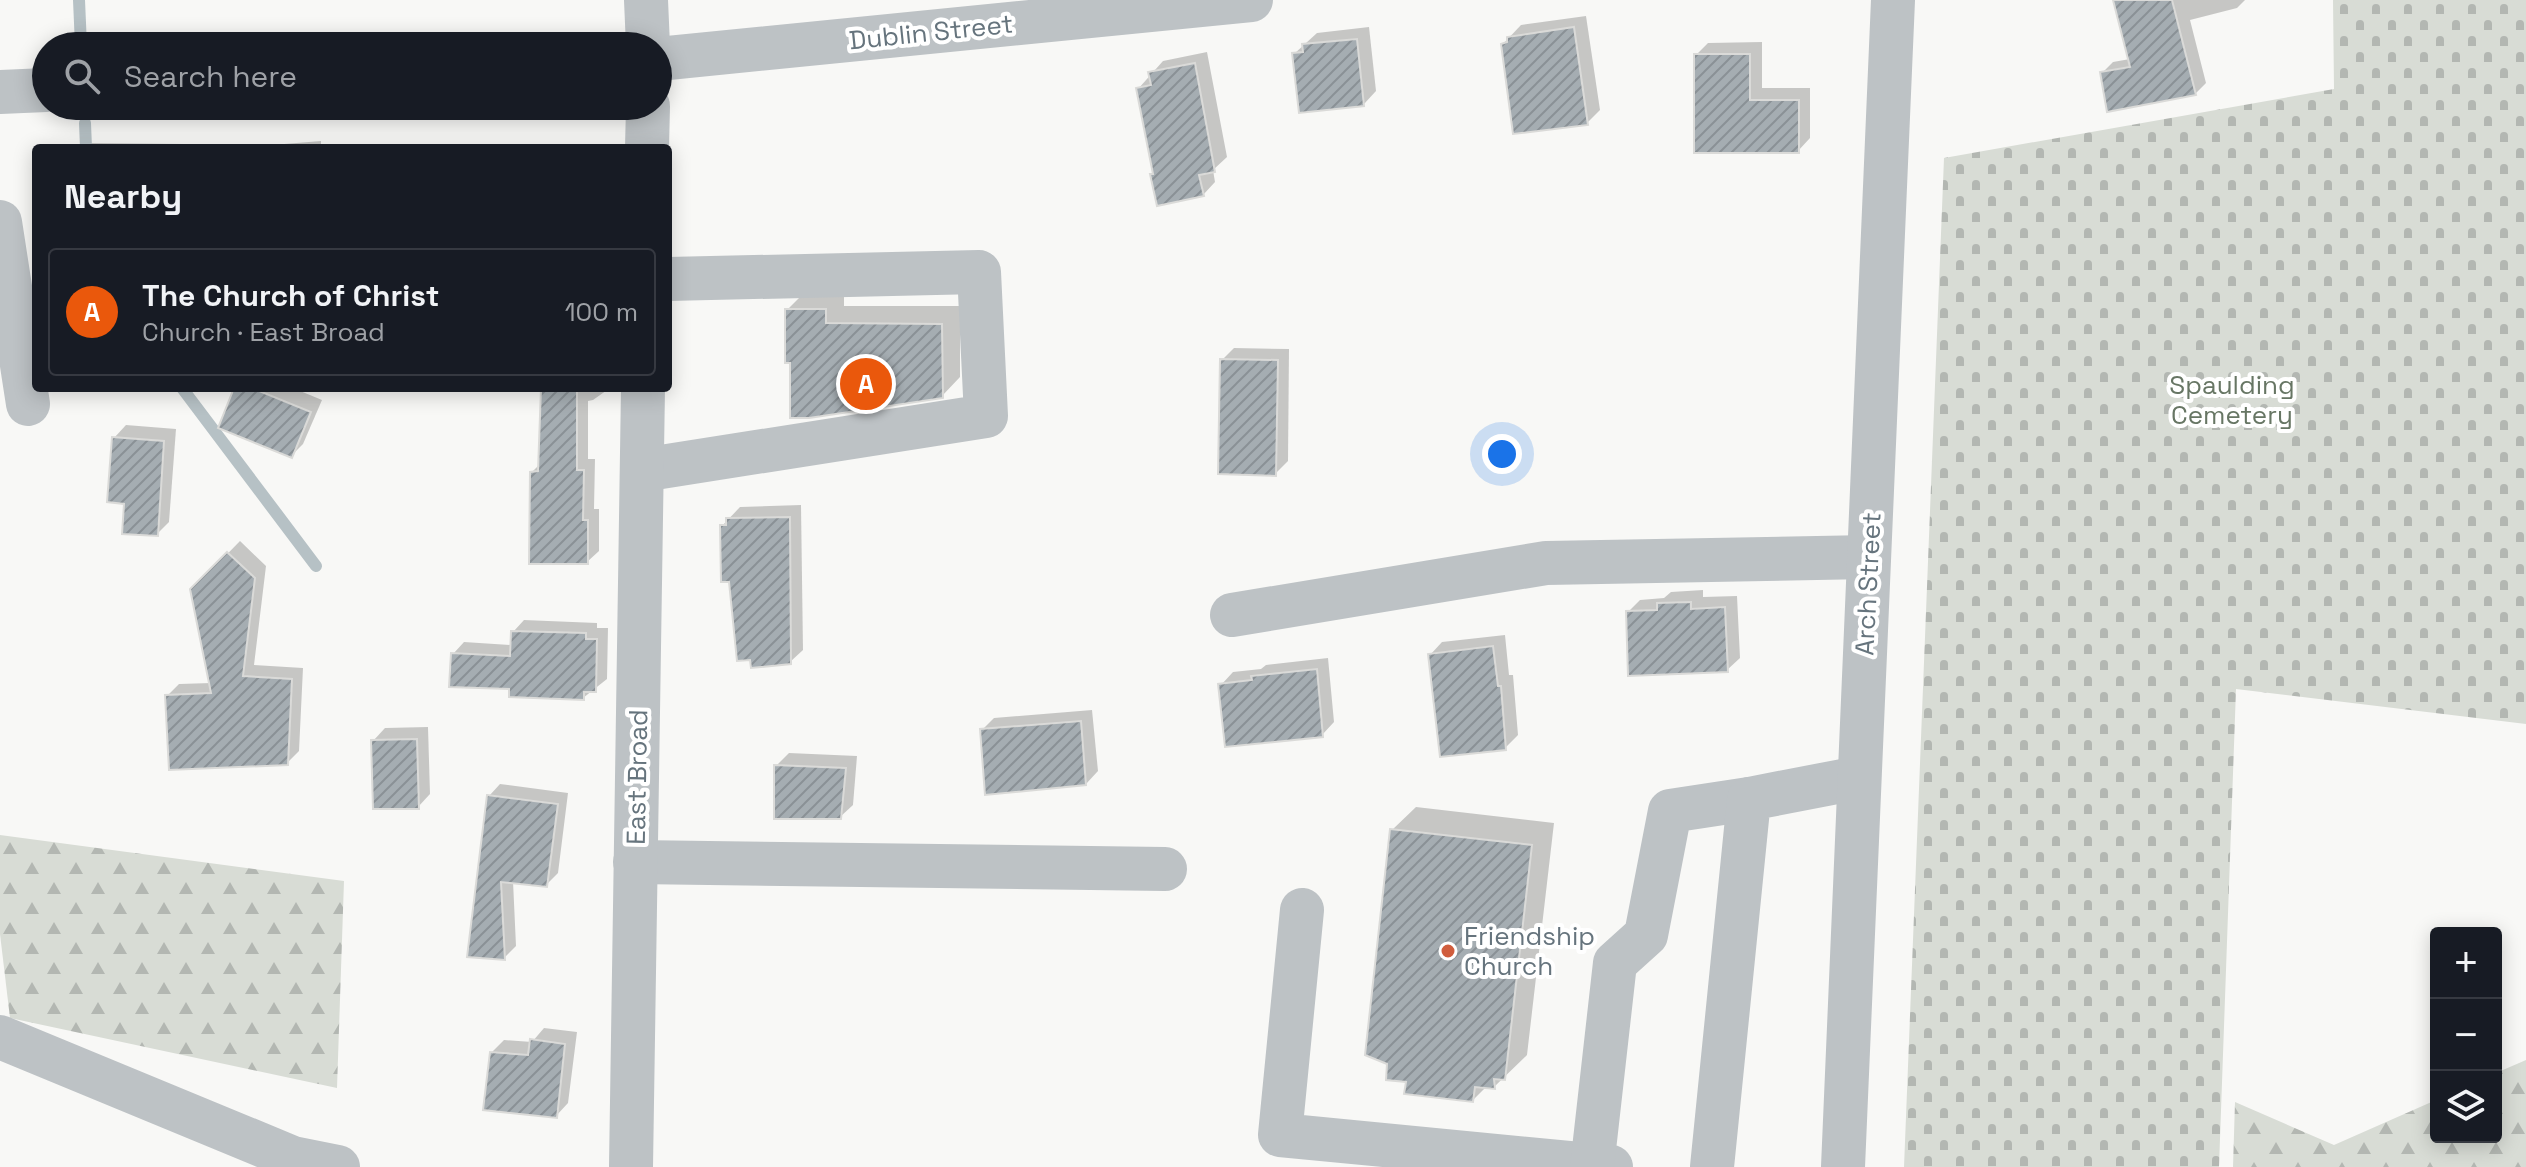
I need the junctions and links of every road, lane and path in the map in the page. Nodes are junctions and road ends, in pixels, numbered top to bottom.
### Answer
1 (646, 0) edge
2 (1251, 0) edge
3 (1893, 0) edge
4 (647, 32) edge
5 (672, 58) edge
6 (32, 91) edge
7 (0, 92) edge
8 (648, 120) edge
9 (647, 144) edge
10 (0, 222) edge
11 (672, 279) edge
12 (643, 392) edge
13 (28, 404) dead end
14 (642, 470) junction
15 (1869, 557) junction
16 (1232, 615) dead end
17 (1858, 778) junction
18 (1749, 799) junction
19 (635, 862) junction
20 (1165, 869) dead end
21 (1302, 910) dead end
22 (0, 1037) edge
23 (1278, 1151) edge
24 (338, 1167) edge
25 (631, 1167) edge
26 (1598, 1167) edge
27 (1712, 1167) edge
28 (1843, 1167) edge

1 - 4 street
2 - 5 street, Dublin Street
3 - 15 street, Arch Street
6 - 7 street
8 - 9 street
10 - 13 street
11 - 14 street
12 - 14 street, East Broad
14 - 19 street, East Broad
15 - 16 street
15 - 17 street, Arch Street
17 - 18 street
17 - 28 street, Arch Street
18 - 26 street
18 - 27 street
19 - 20 street
19 - 25 street, East Broad
21 - 23 street
22 - 24 street
23 - 26 street

